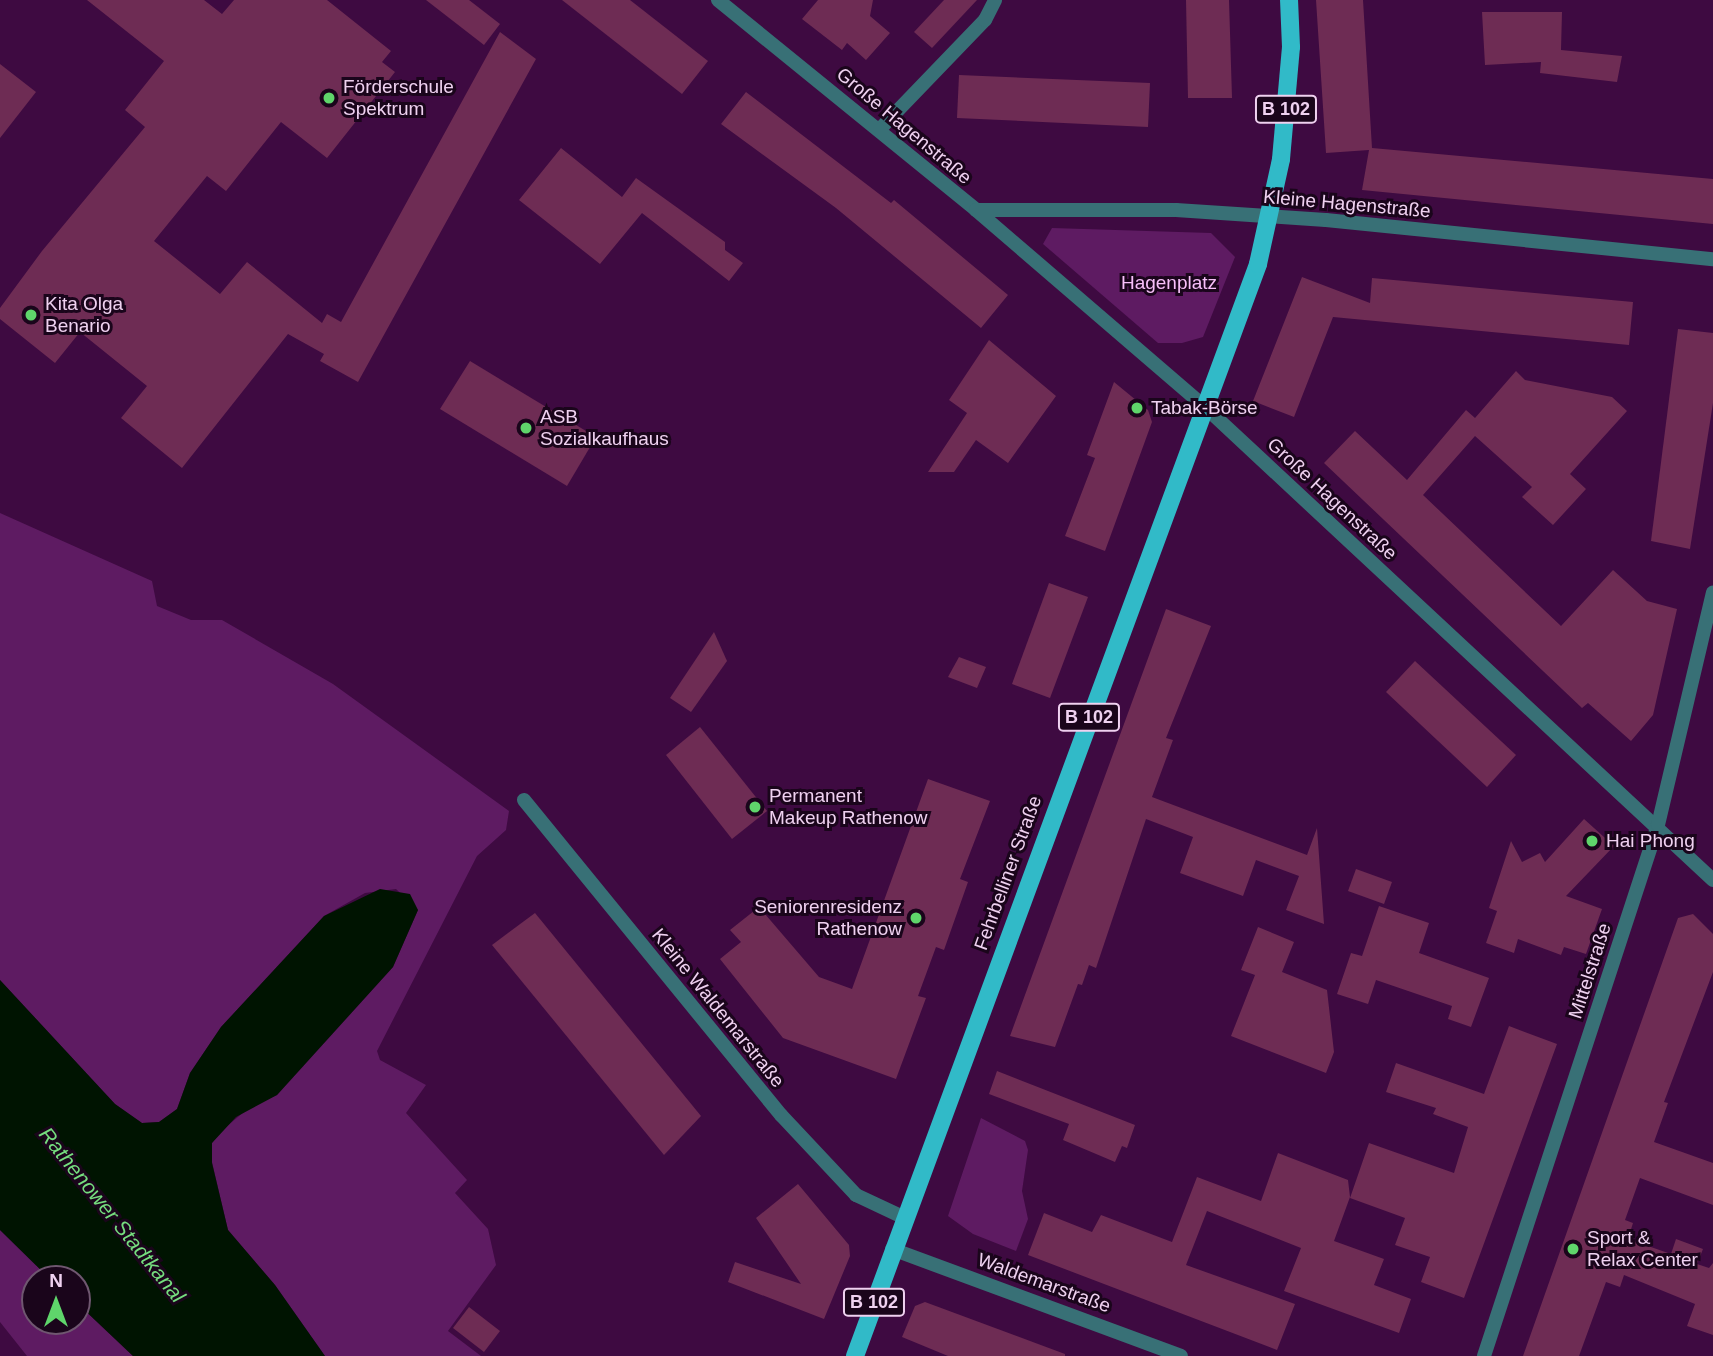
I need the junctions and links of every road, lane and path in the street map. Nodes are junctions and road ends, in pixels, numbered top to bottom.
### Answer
1 (718, 0) edge
2 (995, 0) edge
3 (1289, 0) edge
4 (879, 130) junction
5 (976, 210) junction
6 (1272, 217) junction
7 (1713, 259) edge
8 (1205, 407) junction
9 (1713, 592) edge
10 (524, 800) dead end
11 (1658, 824) junction
12 (1713, 880) edge
13 (903, 1217) junction
14 (892, 1248) junction
15 (855, 1356) edge
16 (1181, 1356) edge
17 (1484, 1356) edge

1 - 4 street, Große Hagenstraße
2 - 4 street
3 - 6 main road, B 102
4 - 5 street, Große Hagenstraße
5 - 6 street, Kleine Hagenstraße
5 - 8 street, Große Hagenstraße
6 - 7 street, Kleine Hagenstraße
6 - 8 main road, B 102
8 - 11 street, Große Hagenstraße
8 - 13 main road, Fehrbelliner Straße / B 102
9 - 11 street, Mittelstraße
10 - 13 street, Kleine Waldemarstraße
11 - 12 street, Große Hagenstraße
11 - 17 street, Mittelstraße
13 - 14 main road, Fehrbelliner Straße / B 102
14 - 15 main road, Fehrbelliner Straße / B 102
14 - 16 street, Waldemarstraße

